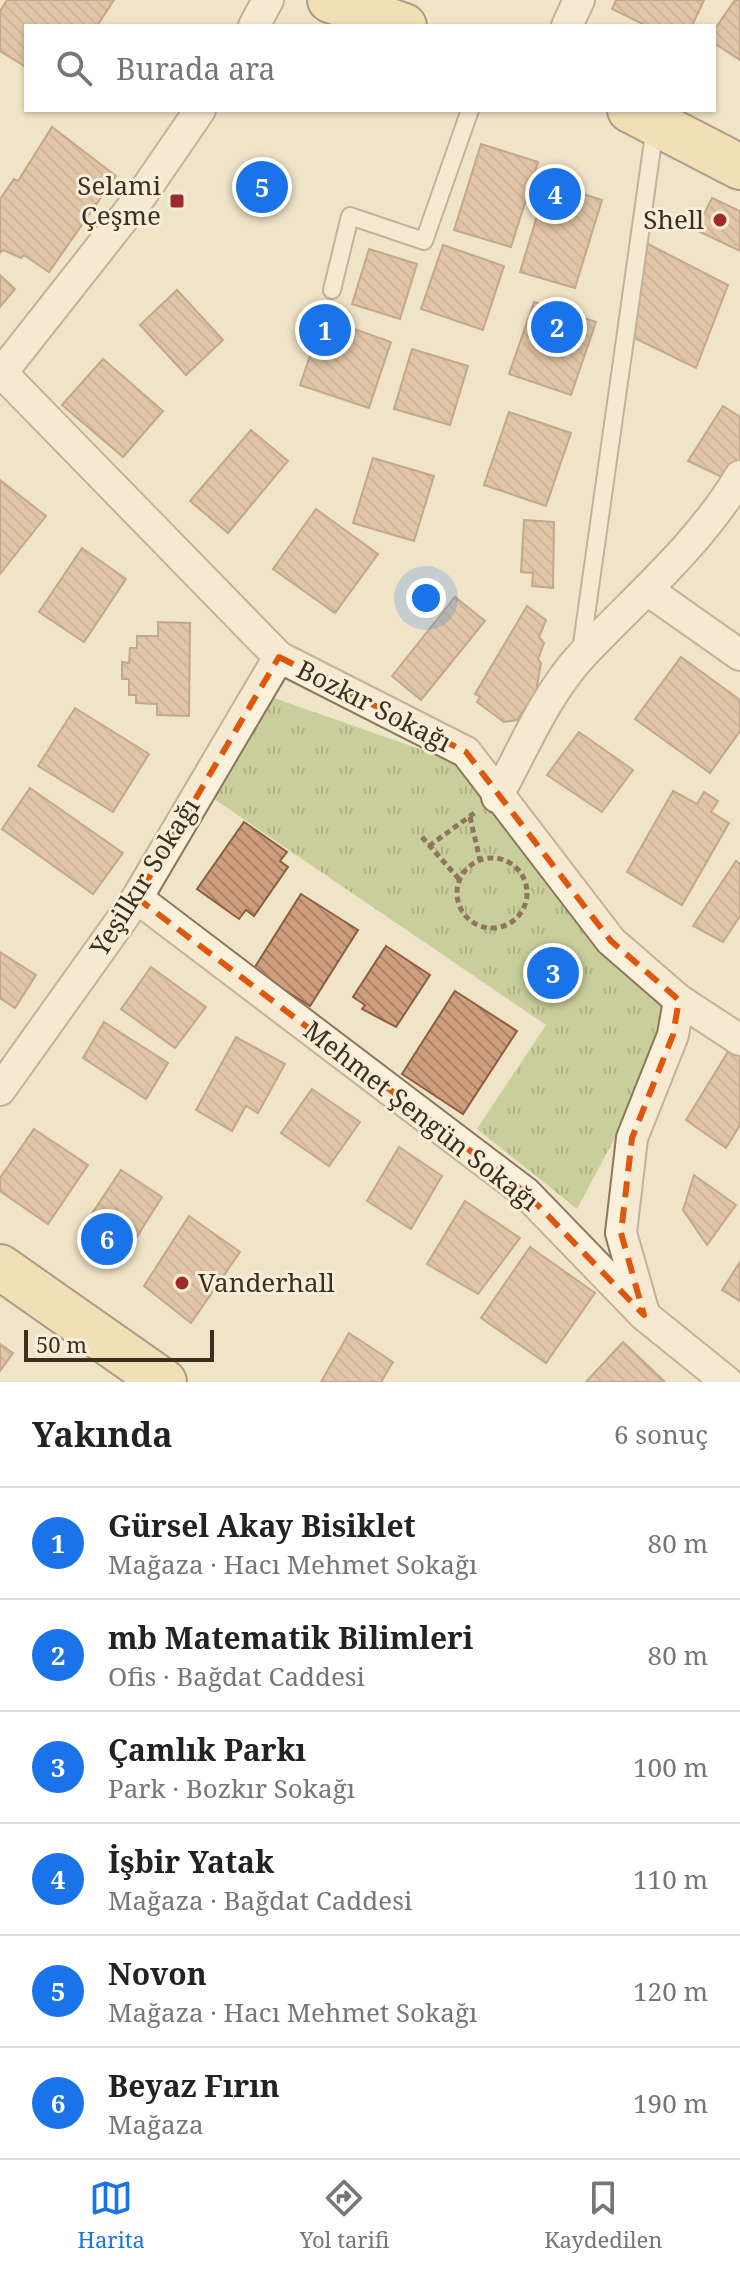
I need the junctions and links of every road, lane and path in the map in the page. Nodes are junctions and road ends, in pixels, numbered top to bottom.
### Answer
1 (268, 0) edge
2 (330, 0) edge
3 (579, 0) edge
4 (255, 24) edge
5 (398, 24) edge
6 (568, 24) edge
7 (199, 112) edge
8 (469, 112) edge
9 (643, 116) edge
10 (740, 167) edge
11 (332, 290) dead end
12 (1, 374) edge
13 (740, 476) edge
14 (649, 591) junction
15 (740, 655) edge
16 (279, 657) junction
17 (581, 657) junction
18 (497, 797) junction
19 (470, 817) junction
20 (422, 837) dead end
21 (429, 846) junction
22 (480, 860) junction
23 (459, 879) junction
24 (137, 898) junction
25 (679, 1000) junction
26 (740, 1040) edge
27 (0, 1090) edge
28 (0, 1267) edge
29 (644, 1315) junction
30 (164, 1382) edge
31 (727, 1382) edge

1 - 4 street
2 - 5 main road
3 - 6 street
7 - 12 street
8 - 11 lane
9 - 10 main road
9 - 17 lane
12 - 16 street, Bozkır Sokağı
13 - 14 street
14 - 15 street
14 - 17 street
16 - 18 street, Bozkır Sokağı
16 - 24 street, Yeşilkır Sokağı
17 - 18 street
18 - 19 path
18 - 25 street, Bozkır Sokağı
19 - 21 path
19 - 22 path
20 - 21 path
21 - 23 path
22 - 23 path
22 - 23 path
24 - 27 street, Yeşilkır Sokağı
24 - 29 street, Mehmet Şengün Sokağı
25 - 26 street, Bozkır Sokağı
25 - 29 street
28 - 30 main road
29 - 31 street, Mehmet Şengün Sokağı

